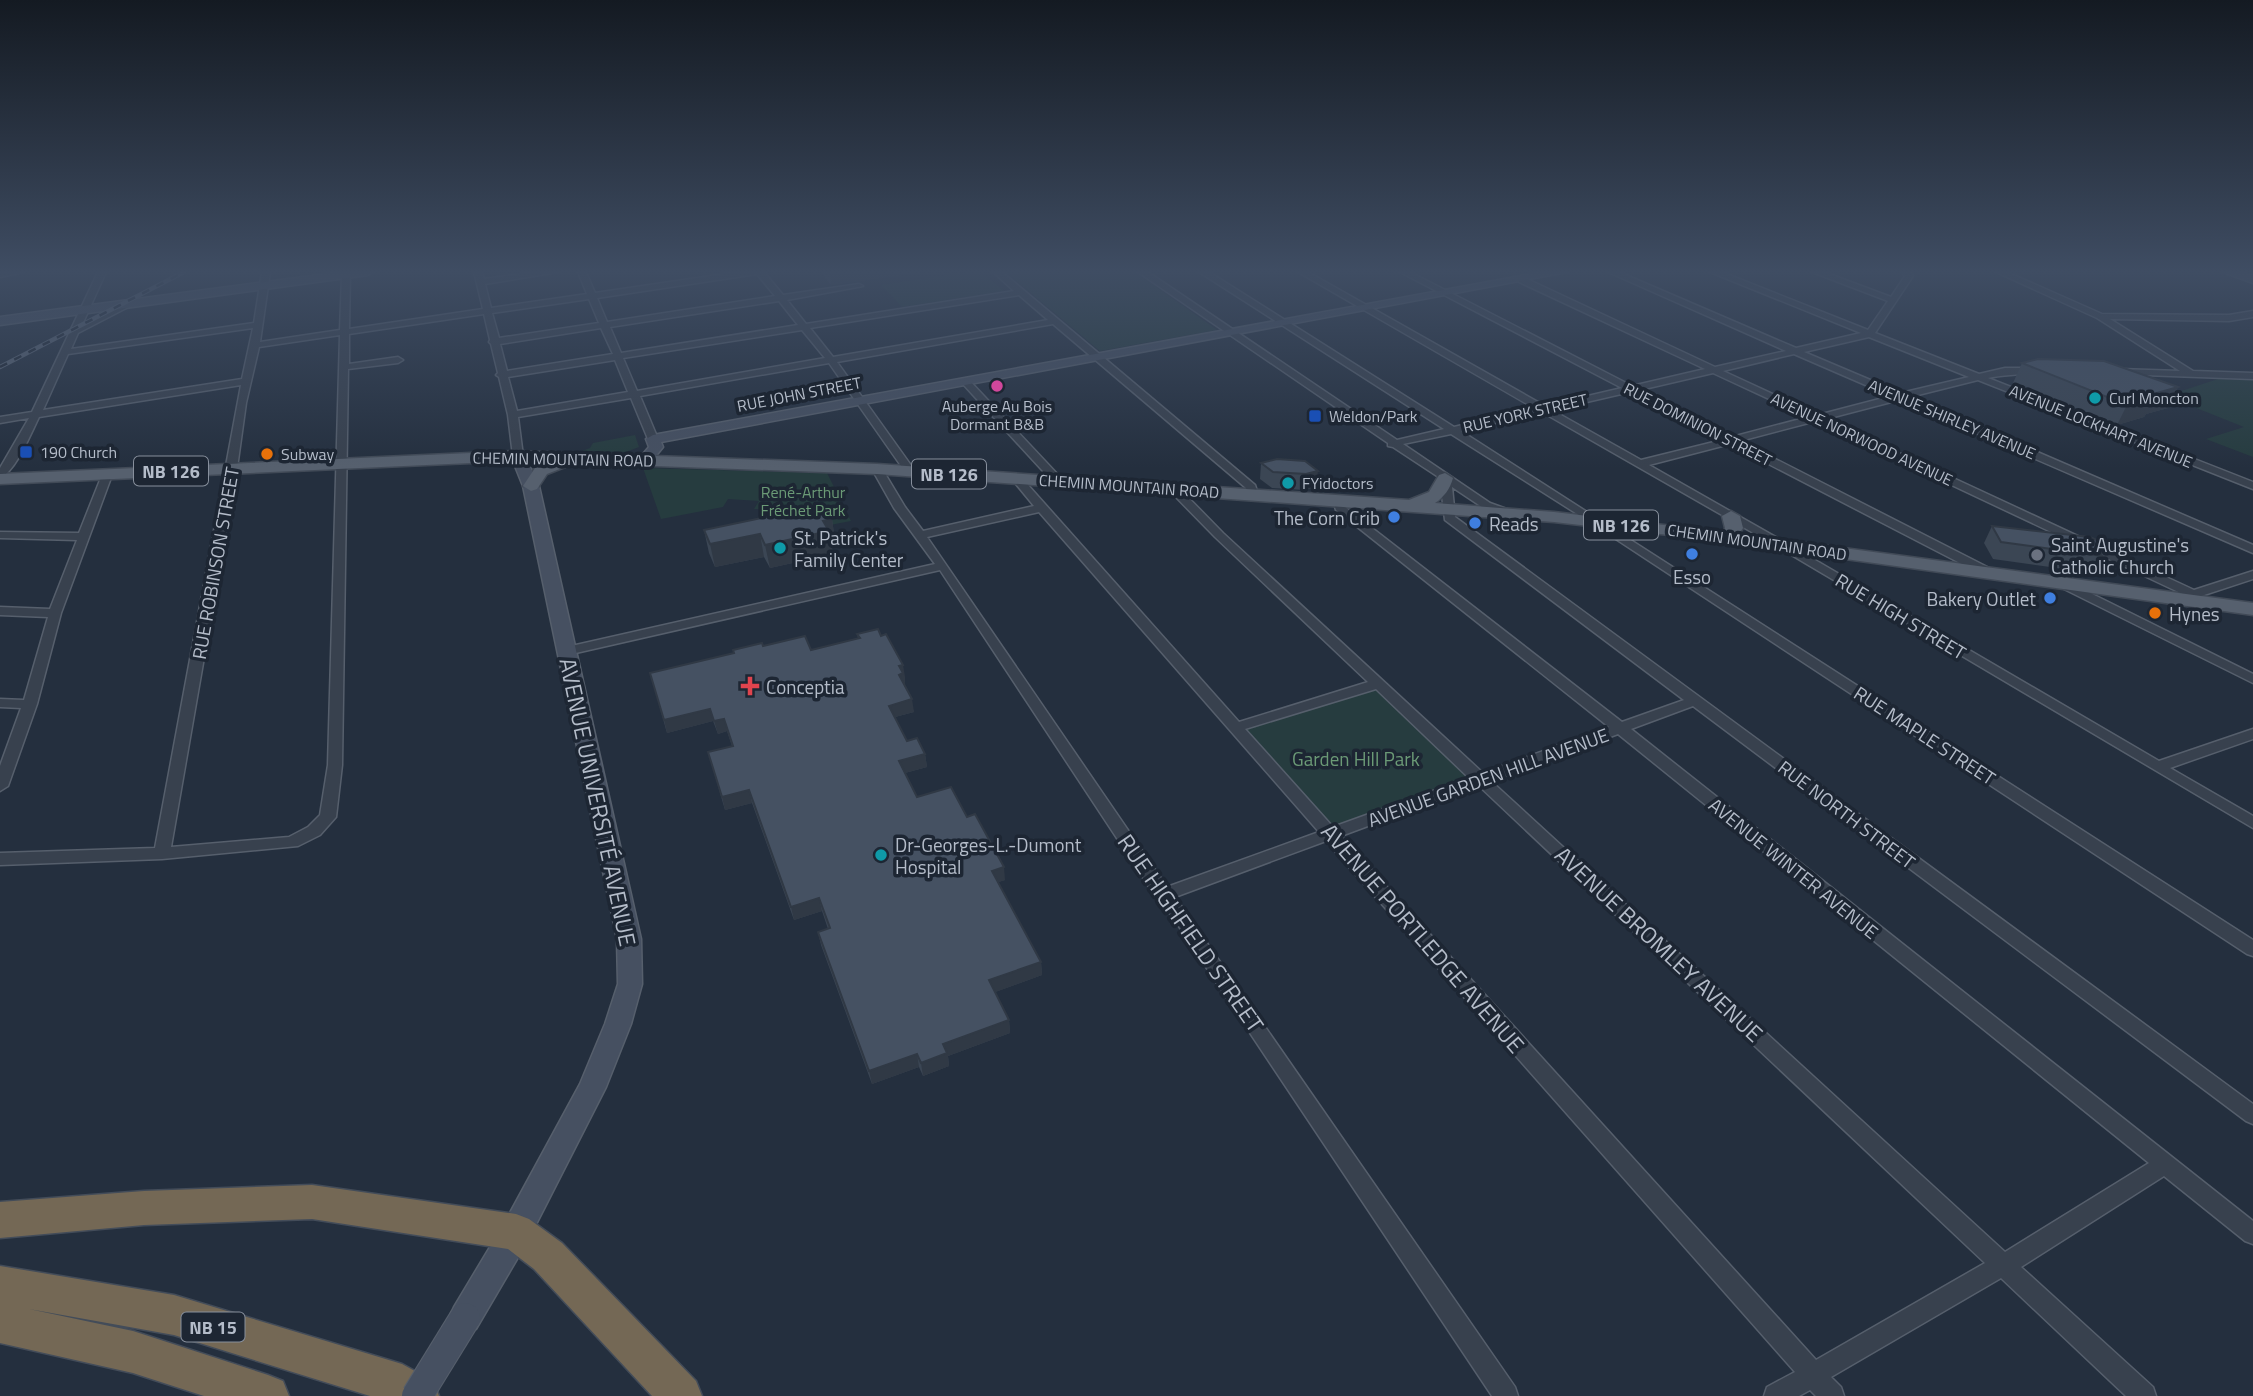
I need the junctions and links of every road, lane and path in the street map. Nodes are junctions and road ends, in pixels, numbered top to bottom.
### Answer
1 (72, 337) edge
2 (171, 337) edge
3 (256, 337) edge
4 (309, 337) edge
5 (345, 337) edge
6 (492, 337) edge
7 (525, 337) edge
8 (609, 337) edge
9 (741, 337) edge
10 (813, 337) edge
11 (966, 337) edge
12 (1075, 337) edge
13 (1206, 337) edge
14 (1234, 337) edge
15 (1304, 337) edge
16 (1415, 337) edge
17 (1531, 337) edge
18 (1647, 337) edge
19 (1763, 337) edge
20 (1856, 337) edge
21 (1878, 337) edge
22 (2135, 337) edge
23 (493, 342) junction
24 (255, 345) junction
25 (1795, 351) junction
26 (66, 352) junction
27 (617, 357) junction
28 (1098, 357) junction
29 (398, 360) dead end
30 (832, 361) junction
31 (346, 367) junction
32 (1715, 369) junction
33 (2048, 370) edge
34 (2113, 372) edge
35 (2193, 374) junction
36 (501, 376) junction
37 (2253, 376) edge
38 (1979, 377) junction
39 (246, 381) junction
40 (965, 382) junction
41 (1631, 389) junction
42 (633, 395) junction
43 (1901, 397) junction
44 (858, 401) junction
45 (1542, 409) junction
46 (36, 414) junction
47 (513, 415) junction
48 (1819, 418) junction
49 (0, 420) edge
50 (1452, 430) junction
51 (653, 439) junction
52 (1729, 441) junction
53 (1392, 443) junction
54 (518, 456) junction
55 (595, 457) junction
56 (645, 460) junction
57 (342, 464) junction
58 (1639, 464) junction
59 (232, 468) junction
60 (877, 469) junction
61 (910, 471) junction
62 (107, 475) junction
63 (0, 477) edge
64 (1016, 478) junction
65 (1446, 478) junction
66 (1057, 480) junction
67 (531, 486) junction
68 (2253, 486) edge
69 (1174, 489) junction
70 (1252, 494) junction
71 (1339, 500) junction
72 (1409, 506) junction
73 (1040, 508) junction
74 (1450, 509) junction
75 (1514, 514) junction
76 (1731, 516) junction
77 (1597, 522) junction
78 (0, 535) edge
79 (920, 535) junction
80 (83, 537) junction
81 (1727, 538) junction
82 (1782, 545) junction
83 (2253, 548) edge
84 (943, 566) junction
85 (1992, 575) junction
86 (2253, 575) edge
87 (2066, 585) junction
88 (2196, 599) junction
89 (2253, 609) edge
90 (0, 611) edge
91 (55, 613) junction
92 (566, 651) junction
93 (2253, 679) edge
94 (1378, 684) junction
95 (1694, 701) junction
96 (0, 703) edge
97 (30, 704) junction
98 (1234, 728) junction
99 (1619, 728) junction
100 (2253, 734) edge
101 (2157, 767) junction
102 (1483, 780) junction
103 (0, 786) edge
104 (2253, 822) edge
105 (1332, 834) junction
106 (162, 853) junction
107 (0, 859) edge
108 (1163, 895) junction
109 (2253, 949) edge
110 (2253, 1115) edge
111 (2165, 1163) junction
112 (0, 1220) edge
113 (516, 1232) junction
114 (2253, 1234) edge
115 (2005, 1264) junction
116 (0, 1285) edge
117 (0, 1323) edge
118 (1813, 1374) junction
119 (268, 1396) edge
120 (418, 1396) edge
121 (681, 1396) edge
122 (1506, 1396) edge
123 (1776, 1396) edge
124 (1832, 1396) edge
125 (2144, 1396) edge

1 - 26 street
2 - 26 street
3 - 24 street, RUE ROBINSON STREET
4 - 24 street
5 - 31 street
6 - 23 street
7 - 23 street
8 - 27 street
9 - 27 street
10 - 30 street
11 - 30 street
12 - 28 street
13 - 28 street, RUE JOHN STREET
14 - 53 street
15 - 50 street, RUE MAPLE STREET
16 - 45 street, RUE HIGH STREET
17 - 41 street, RUE DOMINION STREET
18 - 32 street, AVENUE NORWOOD AVENUE
19 - 25 street, AVENUE SHIRLEY AVENUE
20 - 25 street, RUE YORK STREET
21 - 38 street, AVENUE LOCKHART AVENUE
22 - 35 street
23 - 36 street
24 - 39 street, RUE ROBINSON STREET
25 - 32 street, RUE YORK STREET
25 - 43 street, AVENUE SHIRLEY AVENUE
26 - 46 street
27 - 36 street
27 - 42 street
28 - 40 street, RUE JOHN STREET
28 - 70 street
29 - 31 street
30 - 42 street
30 - 44 street
31 - 57 street
32 - 41 street, RUE YORK STREET
32 - 48 street, AVENUE NORWOOD AVENUE
33 - 38 street
34 - 35 street
35 - 37 street
36 - 47 street
38 - 43 street
38 - 68 street, AVENUE LOCKHART AVENUE
39 - 46 street
39 - 59 street, RUE ROBINSON STREET
40 - 44 street, RUE JOHN STREET
40 - 66 street
41 - 45 street, RUE YORK STREET
41 - 52 street, RUE DOMINION STREET
42 - 47 street
42 - 51 street
43 - 48 street
43 - 83 street, AVENUE SHIRLEY AVENUE
44 - 51 street, RUE JOHN STREET
44 - 61 street
45 - 50 street, RUE YORK STREET
45 - 58 street, RUE HIGH STREET
46 - 49 street
46 - 63 street
47 - 54 street
48 - 52 street
48 - 88 street, AVENUE NORWOOD AVENUE
50 - 53 street, RUE YORK STREET
50 - 77 street, RUE MAPLE STREET
51 - 56 street
52 - 58 street
52 - 85 street, RUE DOMINION STREET
53 - 65 street
54 - 55 main road, CHEMIN MOUNTAIN ROAD / NB 126
54 - 57 main road, CHEMIN MOUNTAIN ROAD / NB 126
54 - 67 street, AVENUE UNIVERSITÉ AVENUE
55 - 56 main road, CHEMIN MOUNTAIN ROAD / NB 126
55 - 67 main road
56 - 60 main road, CHEMIN MOUNTAIN ROAD / NB 126
57 - 59 main road, CHEMIN MOUNTAIN ROAD / NB 126
57 - 106 street
58 - 76 street, RUE HIGH STREET
59 - 62 main road, CHEMIN MOUNTAIN ROAD / NB 126
59 - 106 street, RUE ROBINSON STREET
60 - 61 main road, CHEMIN MOUNTAIN ROAD / NB 126
60 - 79 street, RUE HIGHFIELD STREET
61 - 64 main road, CHEMIN MOUNTAIN ROAD / NB 126
62 - 63 main road, CHEMIN MOUNTAIN ROAD / NB 126
62 - 80 street
64 - 66 main road, CHEMIN MOUNTAIN ROAD / NB 126
64 - 73 street, AVENUE PORTLEDGE AVENUE
65 - 72 main road
65 - 74 street
65 - 75 street
66 - 69 main road, CHEMIN MOUNTAIN ROAD / NB 126
67 - 92 street, AVENUE UNIVERSITÉ AVENUE
69 - 70 main road, CHEMIN MOUNTAIN ROAD / NB 126
69 - 94 street, AVENUE BROMLEY AVENUE
70 - 71 main road, CHEMIN MOUNTAIN ROAD / NB 126
71 - 72 main road, CHEMIN MOUNTAIN ROAD / NB 126
71 - 99 street, AVENUE WINTER AVENUE
72 - 74 main road, CHEMIN MOUNTAIN ROAD / NB 126
73 - 79 street
73 - 98 street, AVENUE PORTLEDGE AVENUE
74 - 75 main road, CHEMIN MOUNTAIN ROAD / NB 126
74 - 95 street, RUE NORTH STREET
75 - 77 main road, CHEMIN MOUNTAIN ROAD / NB 126
76 - 81 main road
76 - 82 street, RUE HIGH STREET
77 - 81 main road, CHEMIN MOUNTAIN ROAD / NB 126
77 - 109 street, RUE MAPLE STREET
78 - 80 street
79 - 84 street, RUE HIGHFIELD STREET
80 - 91 street
81 - 82 main road, CHEMIN MOUNTAIN ROAD / NB 126
82 - 85 main road, CHEMIN MOUNTAIN ROAD / NB 126
82 - 101 street, RUE HIGH STREET
84 - 92 street
84 - 108 street, RUE HIGHFIELD STREET
85 - 87 main road, CHEMIN MOUNTAIN ROAD / NB 126
86 - 88 street
87 - 88 main road, CHEMIN MOUNTAIN ROAD / NB 126
87 - 93 street
88 - 89 main road, CHEMIN MOUNTAIN ROAD / NB 126
90 - 91 street
91 - 97 street
92 - 113 street, AVENUE UNIVERSITÉ AVENUE
94 - 98 street
94 - 102 street, AVENUE BROMLEY AVENUE
95 - 99 street, AVENUE GARDEN HILL AVENUE
95 - 110 street, RUE NORTH STREET
96 - 97 street
97 - 103 street
98 - 105 street, AVENUE PORTLEDGE AVENUE
99 - 102 street, AVENUE GARDEN HILL AVENUE
99 - 111 street, AVENUE WINTER AVENUE
100 - 101 street
101 - 104 street, RUE HIGH STREET
102 - 105 street, AVENUE GARDEN HILL AVENUE
102 - 115 street, AVENUE BROMLEY AVENUE
105 - 108 street, AVENUE GARDEN HILL AVENUE
105 - 118 street, AVENUE PORTLEDGE AVENUE
106 - 107 street
108 - 122 street, RUE HIGHFIELD STREET
111 - 114 street, AVENUE WINTER AVENUE
111 - 115 street
112 - 113 highway
113 - 120 street, AVENUE UNIVERSITÉ AVENUE, bridge
113 - 121 highway
115 - 118 street
115 - 125 street, AVENUE BROMLEY AVENUE
116 - 120 highway, NB 15
117 - 119 highway, NB 15
118 - 123 street
118 - 124 street, AVENUE PORTLEDGE AVENUE

